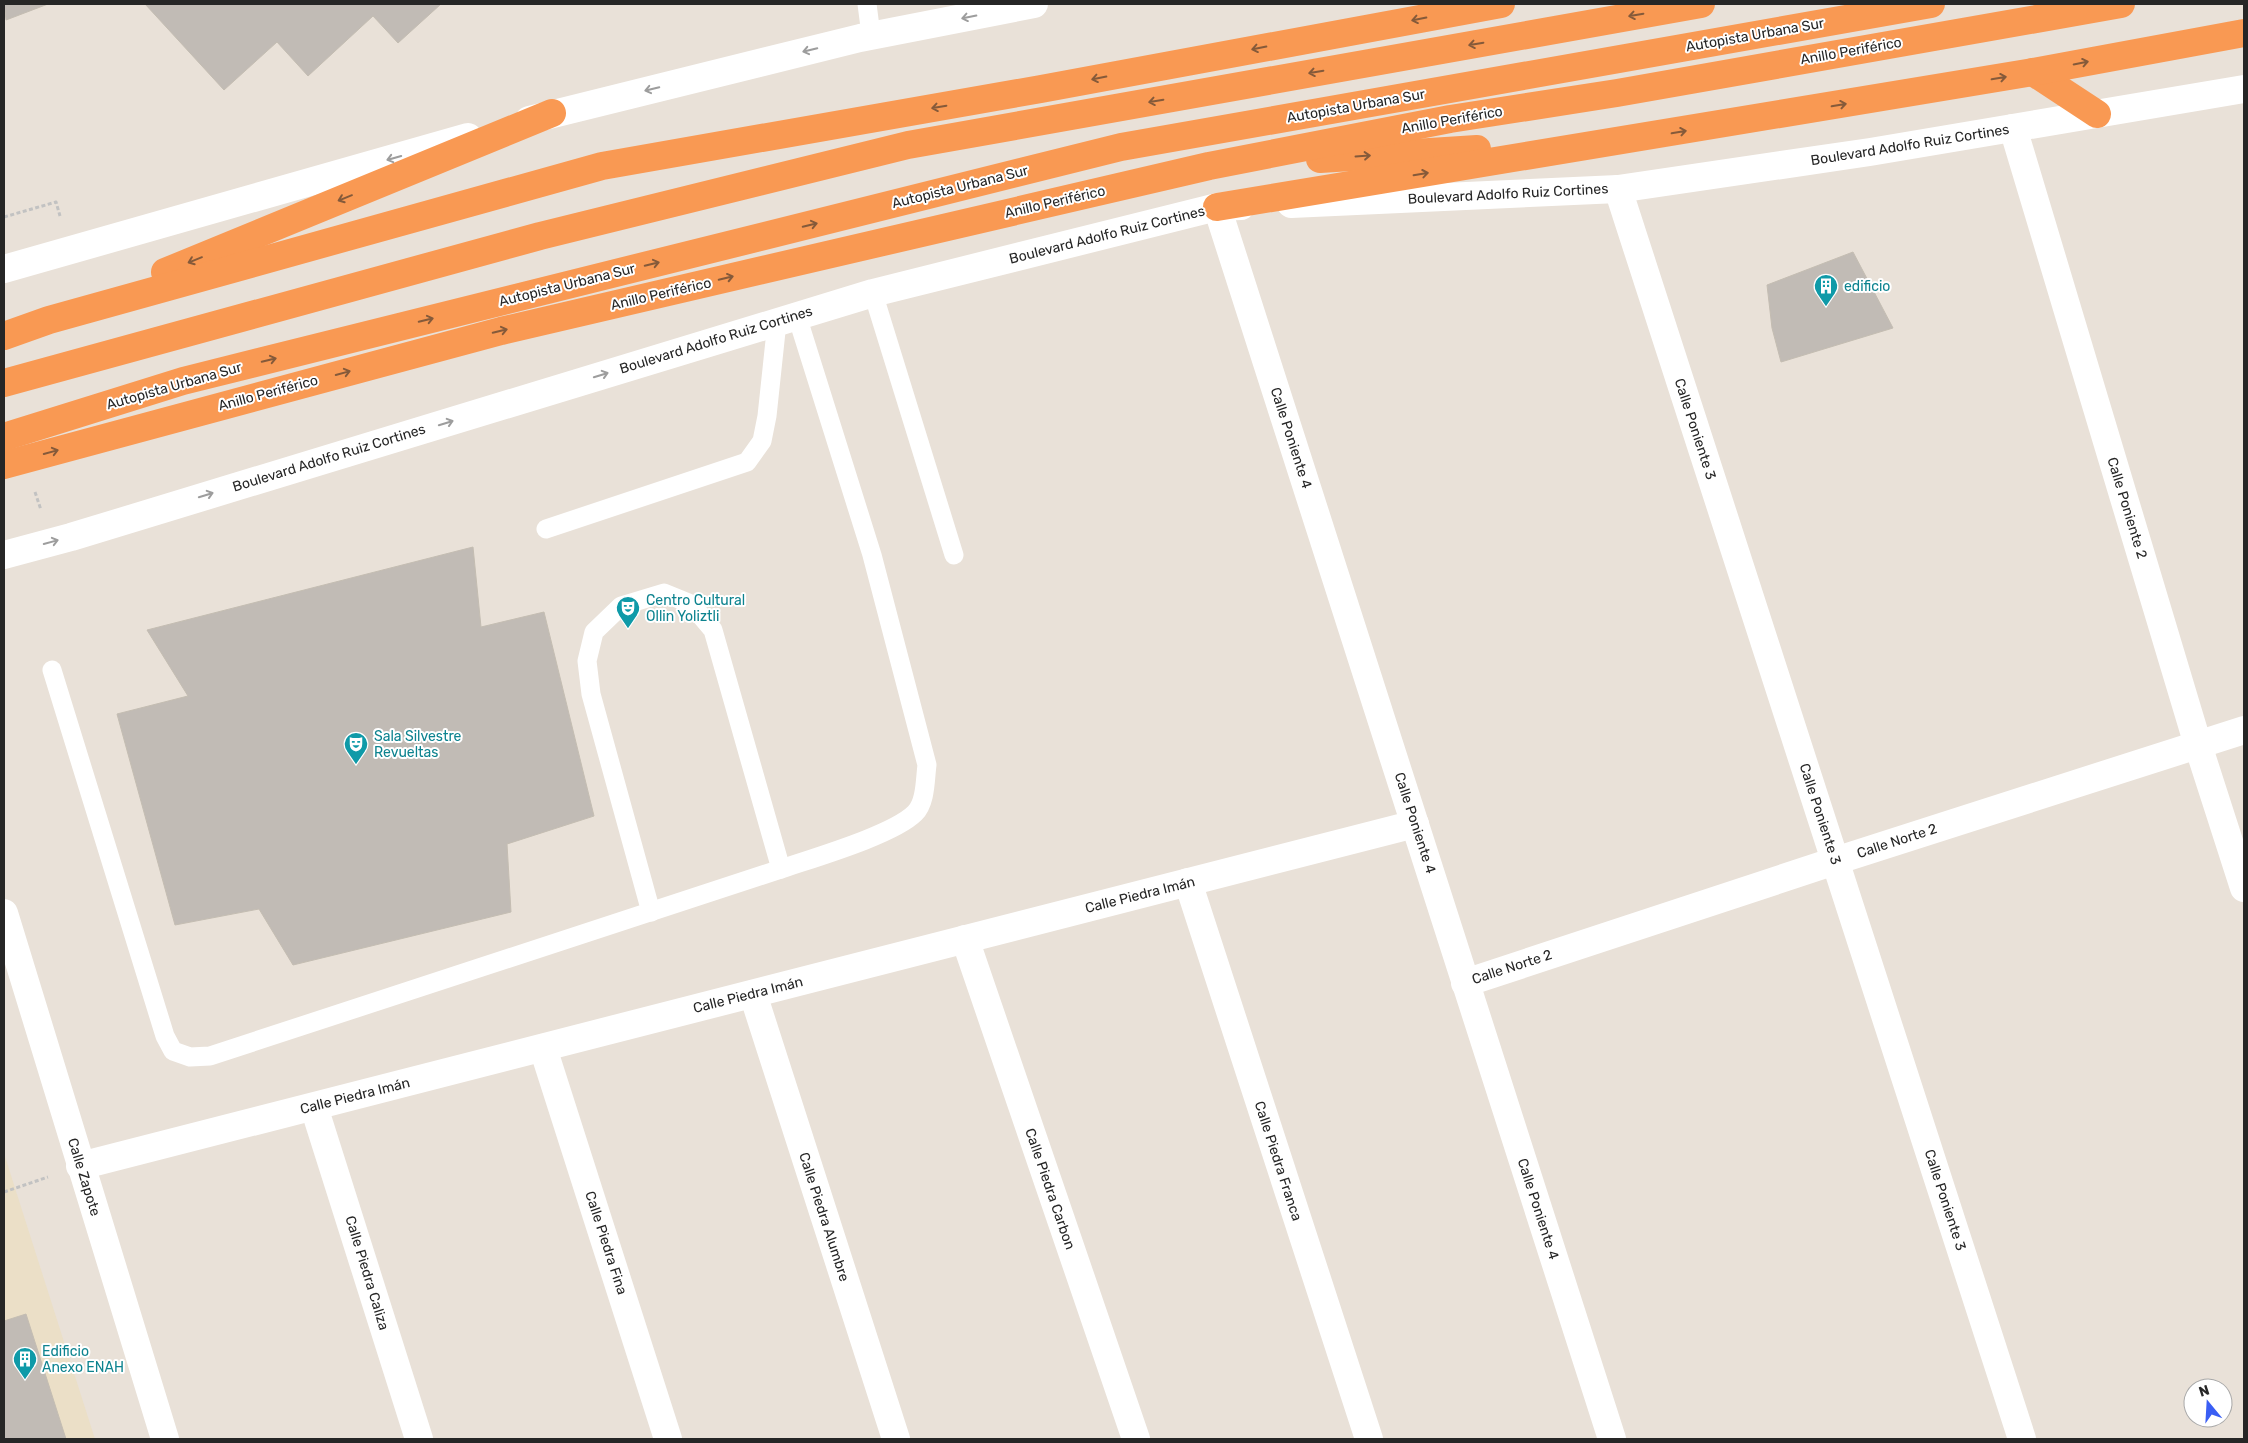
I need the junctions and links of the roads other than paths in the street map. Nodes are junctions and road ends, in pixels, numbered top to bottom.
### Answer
1 (867, 4) edge
2 (1034, 4) edge
3 (1501, 4) edge
4 (1702, 4) edge
5 (1930, 4) edge
6 (2121, 4) edge
7 (2244, 33) edge
8 (860, 38) junction
9 (2033, 72) junction
10 (2244, 89) edge
11 (552, 113) junction
12 (2097, 114) junction
13 (2013, 128) junction
14 (1631, 140) junction
15 (1209, 166) junction
16 (1618, 190) junction
17 (1217, 208) junction
18 (4, 269) edge
19 (873, 293) junction
20 (787, 319) junction
21 (49, 320) junction
22 (4, 336) edge
23 (4, 383) edge
24 (4, 437) edge
25 (4, 465) edge
26 (546, 528) dead end
27 (4, 555) edge
28 (954, 555) dead end
29 (52, 670) dead end
30 (2244, 730) edge
31 (2198, 745) junction
32 (1415, 824) junction
33 (1835, 861) junction
34 (781, 869) junction
35 (1188, 882) junction
36 (2244, 888) edge
37 (651, 912) junction
38 (4, 913) edge
39 (965, 939) junction
40 (1465, 983) junction
41 (753, 994) junction
42 (543, 1048) junction
43 (314, 1106) junction
44 (80, 1166) junction
45 (165, 1439) edge
46 (419, 1439) edge
47 (668, 1439) edge
48 (896, 1439) edge
49 (1136, 1439) edge
50 (1369, 1439) edge
51 (1612, 1439) edge
52 (2022, 1439) edge

1 - 8 lane
2 -> 8 street
3 -> 21 highway
4 -> 23 highway
24 -> 5 highway, Autopista Urbana Sur
6 - 15 highway, Anillo Periférico
9 -> 7 highway
8 -> 11 street
9 - 12 highway
14 -> 9 highway
10 - 12 street, Boulevard Adolfo Ruiz Cortines
11 -> 18 street
11 -> 21 highway
12 - 13 street, Boulevard Adolfo Ruiz Cortines
13 - 16 street, Boulevard Adolfo Ruiz Cortines
13 - 31 street, Calle Poniente 2
15 -> 14 highway
17 -> 14 highway
25 -> 15 highway, Anillo Periférico
16 - 17 street, Boulevard Adolfo Ruiz Cortines
16 - 33 street, Calle Poniente 3
17 - 19 street, Boulevard Adolfo Ruiz Cortines
17 - 32 street, Calle Poniente 4
19 - 20 street, Boulevard Adolfo Ruiz Cortines
19 - 28 lane
20 - 26 lane
27 -> 20 street, Boulevard Adolfo Ruiz Cortines
20 - 34 lane
21 - 22 highway
29 - 37 lane
30 - 31 street, Calle Norte 2
31 - 33 street, Calle Norte 2
31 - 36 street, Calle Poniente 2
32 - 35 street, Calle Piedra Imán
32 - 40 street, Calle Poniente 4
33 - 40 street, Calle Norte 2
33 - 52 street, Calle Poniente 3
34 - 37 lane
34 - 37 lane
35 - 39 street, Calle Piedra Imán
35 - 50 street, Calle Piedra Franca
38 - 44 street, Calle Zapote
39 - 41 street, Calle Piedra Imán
39 - 49 street, Calle Piedra Carbon
40 - 51 street, Calle Poniente 4
41 - 42 street, Calle Piedra Imán
41 - 48 street, Calle Piedra Alumbre
42 - 43 street, Calle Piedra Imán
42 - 47 street, Calle Piedra Fina
43 - 44 street, Calle Piedra Imán
43 - 46 street, Calle Piedra Caliza
44 - 45 street, Calle Zapote

